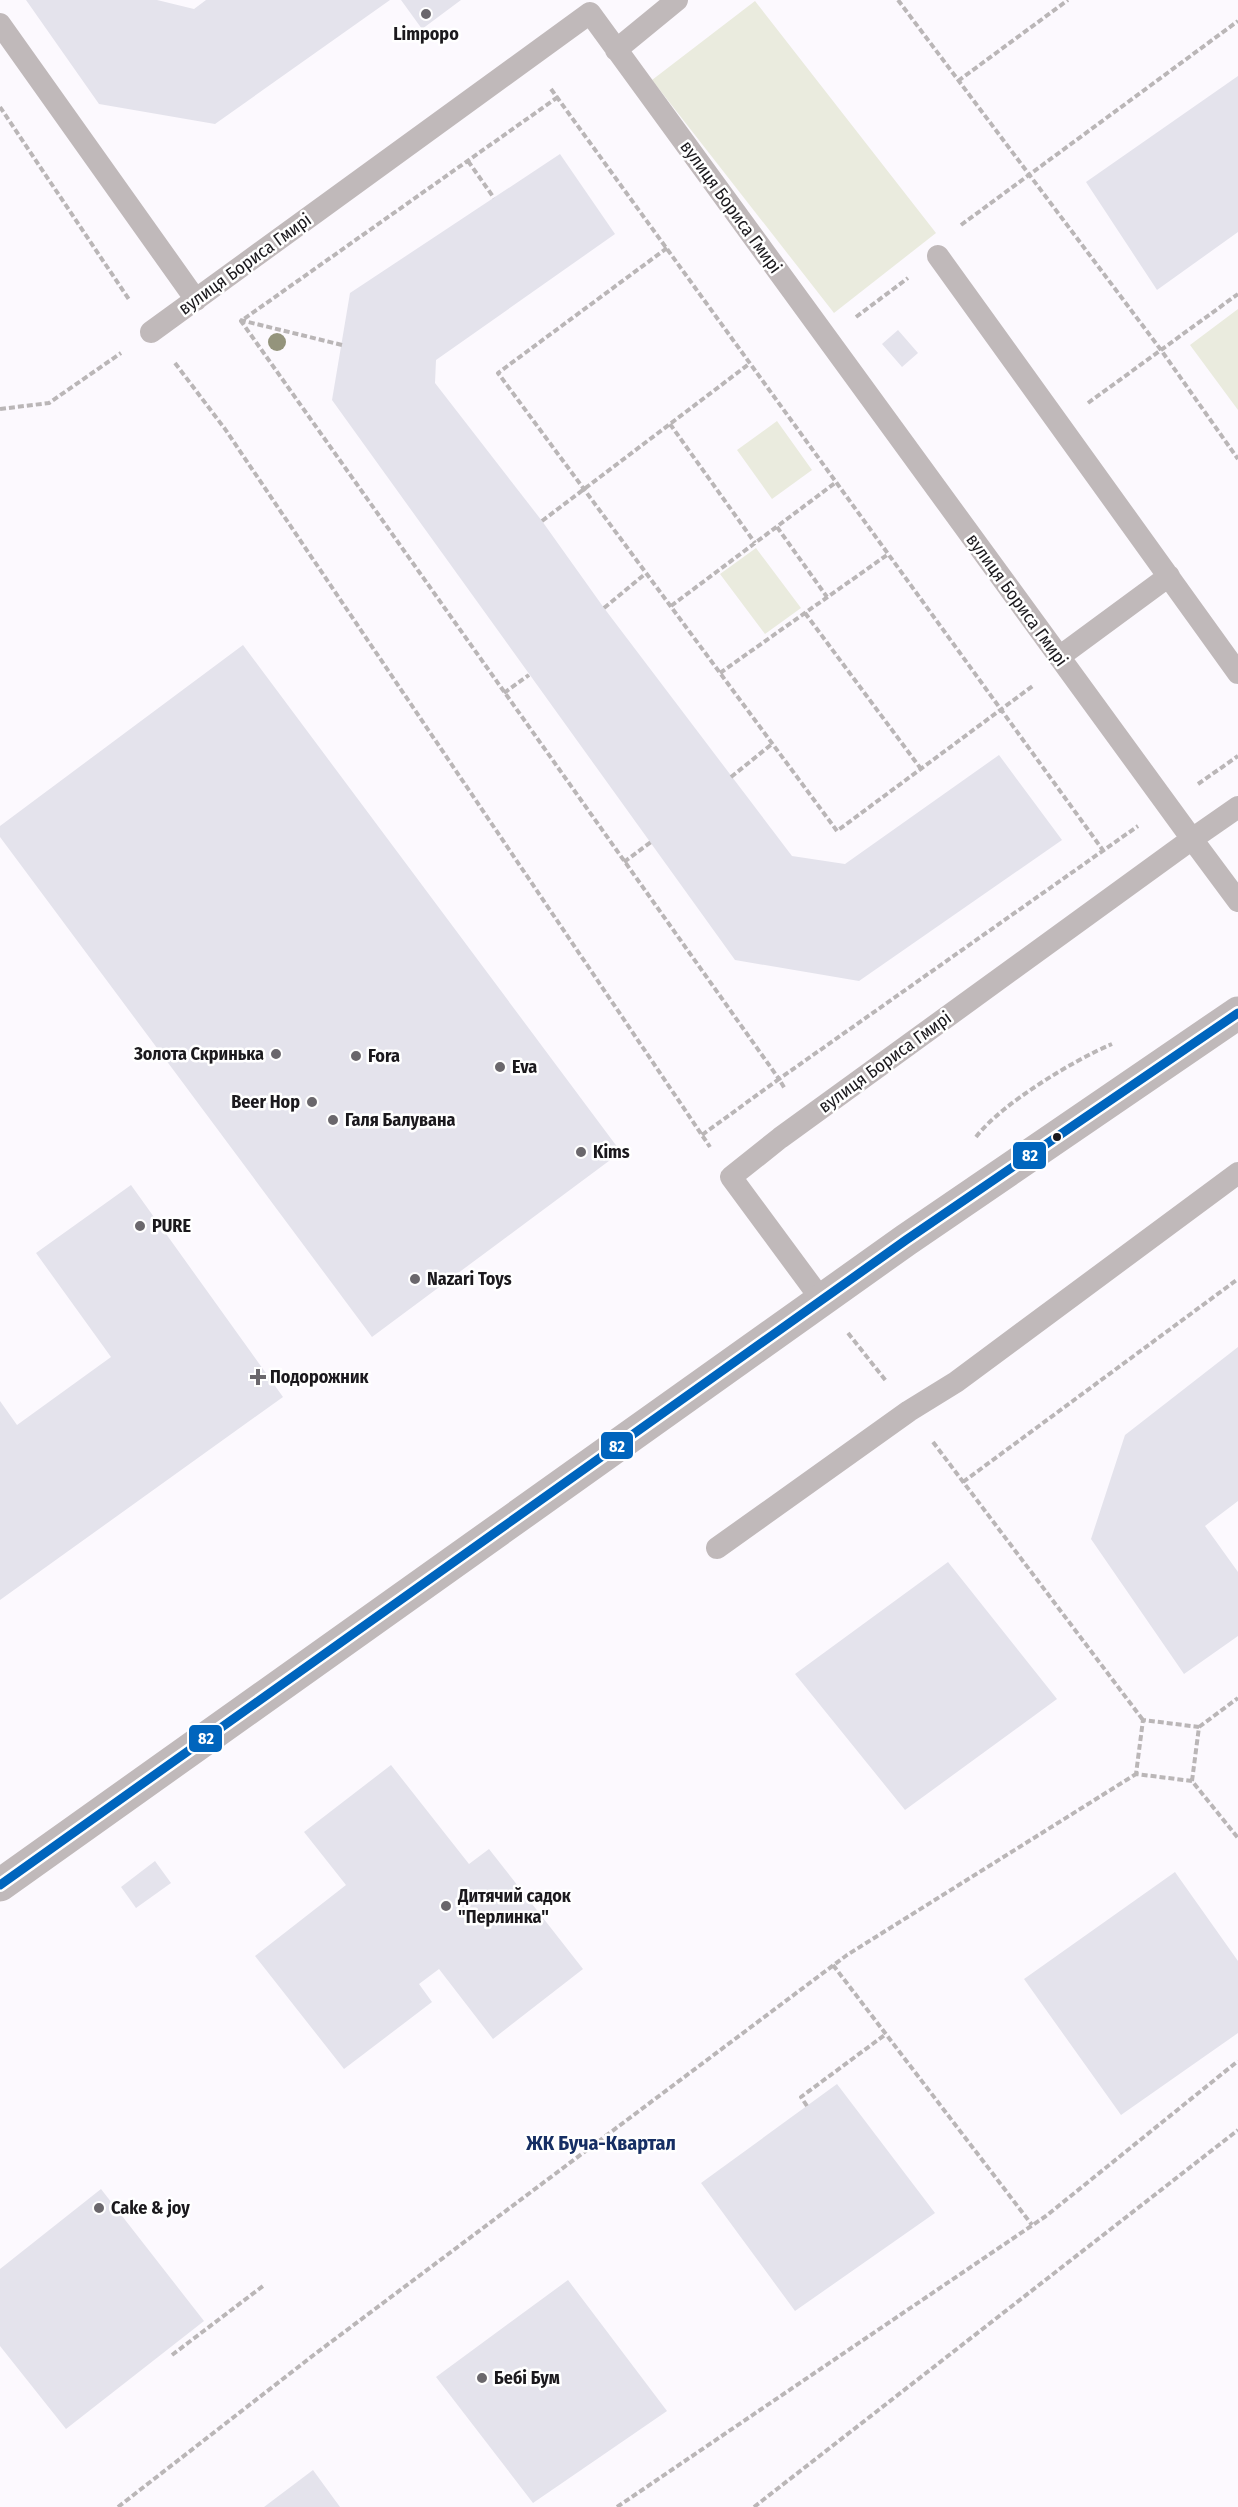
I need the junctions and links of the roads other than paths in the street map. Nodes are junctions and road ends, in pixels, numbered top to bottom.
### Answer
1 (677, 0) edge
2 (0, 24) edge
3 (616, 50) junction
4 (938, 256) road end
5 (196, 300) junction
6 (151, 332) road end
7 (1169, 576) junction
8 (1061, 660) junction
9 (1238, 673) edge
10 (1238, 807) edge
11 (1192, 839) junction
12 (1238, 901) edge
13 (1238, 1013) edge
14 (1238, 1173) edge
15 (821, 1299) junction
16 (717, 1548) dead end
17 (0, 1885) edge

1 - 3 lane
2 - 5 lane
3 - 5 lane, вулиця Бориса Гмирі
3 - 8 lane, вулиця Бориса Гмирі
4 - 7 lane
5 - 6 lane, вулиця Бориса Гмирі
7 - 8 lane
7 - 9 lane
8 - 11 lane, вулиця Бориса Гмирі
10 - 11 lane
11 - 12 lane, вулиця Бориса Гмирі
11 - 15 lane, вулиця Бориса Гмирі
13 - 15 street
14 - 16 lane
15 - 17 street

